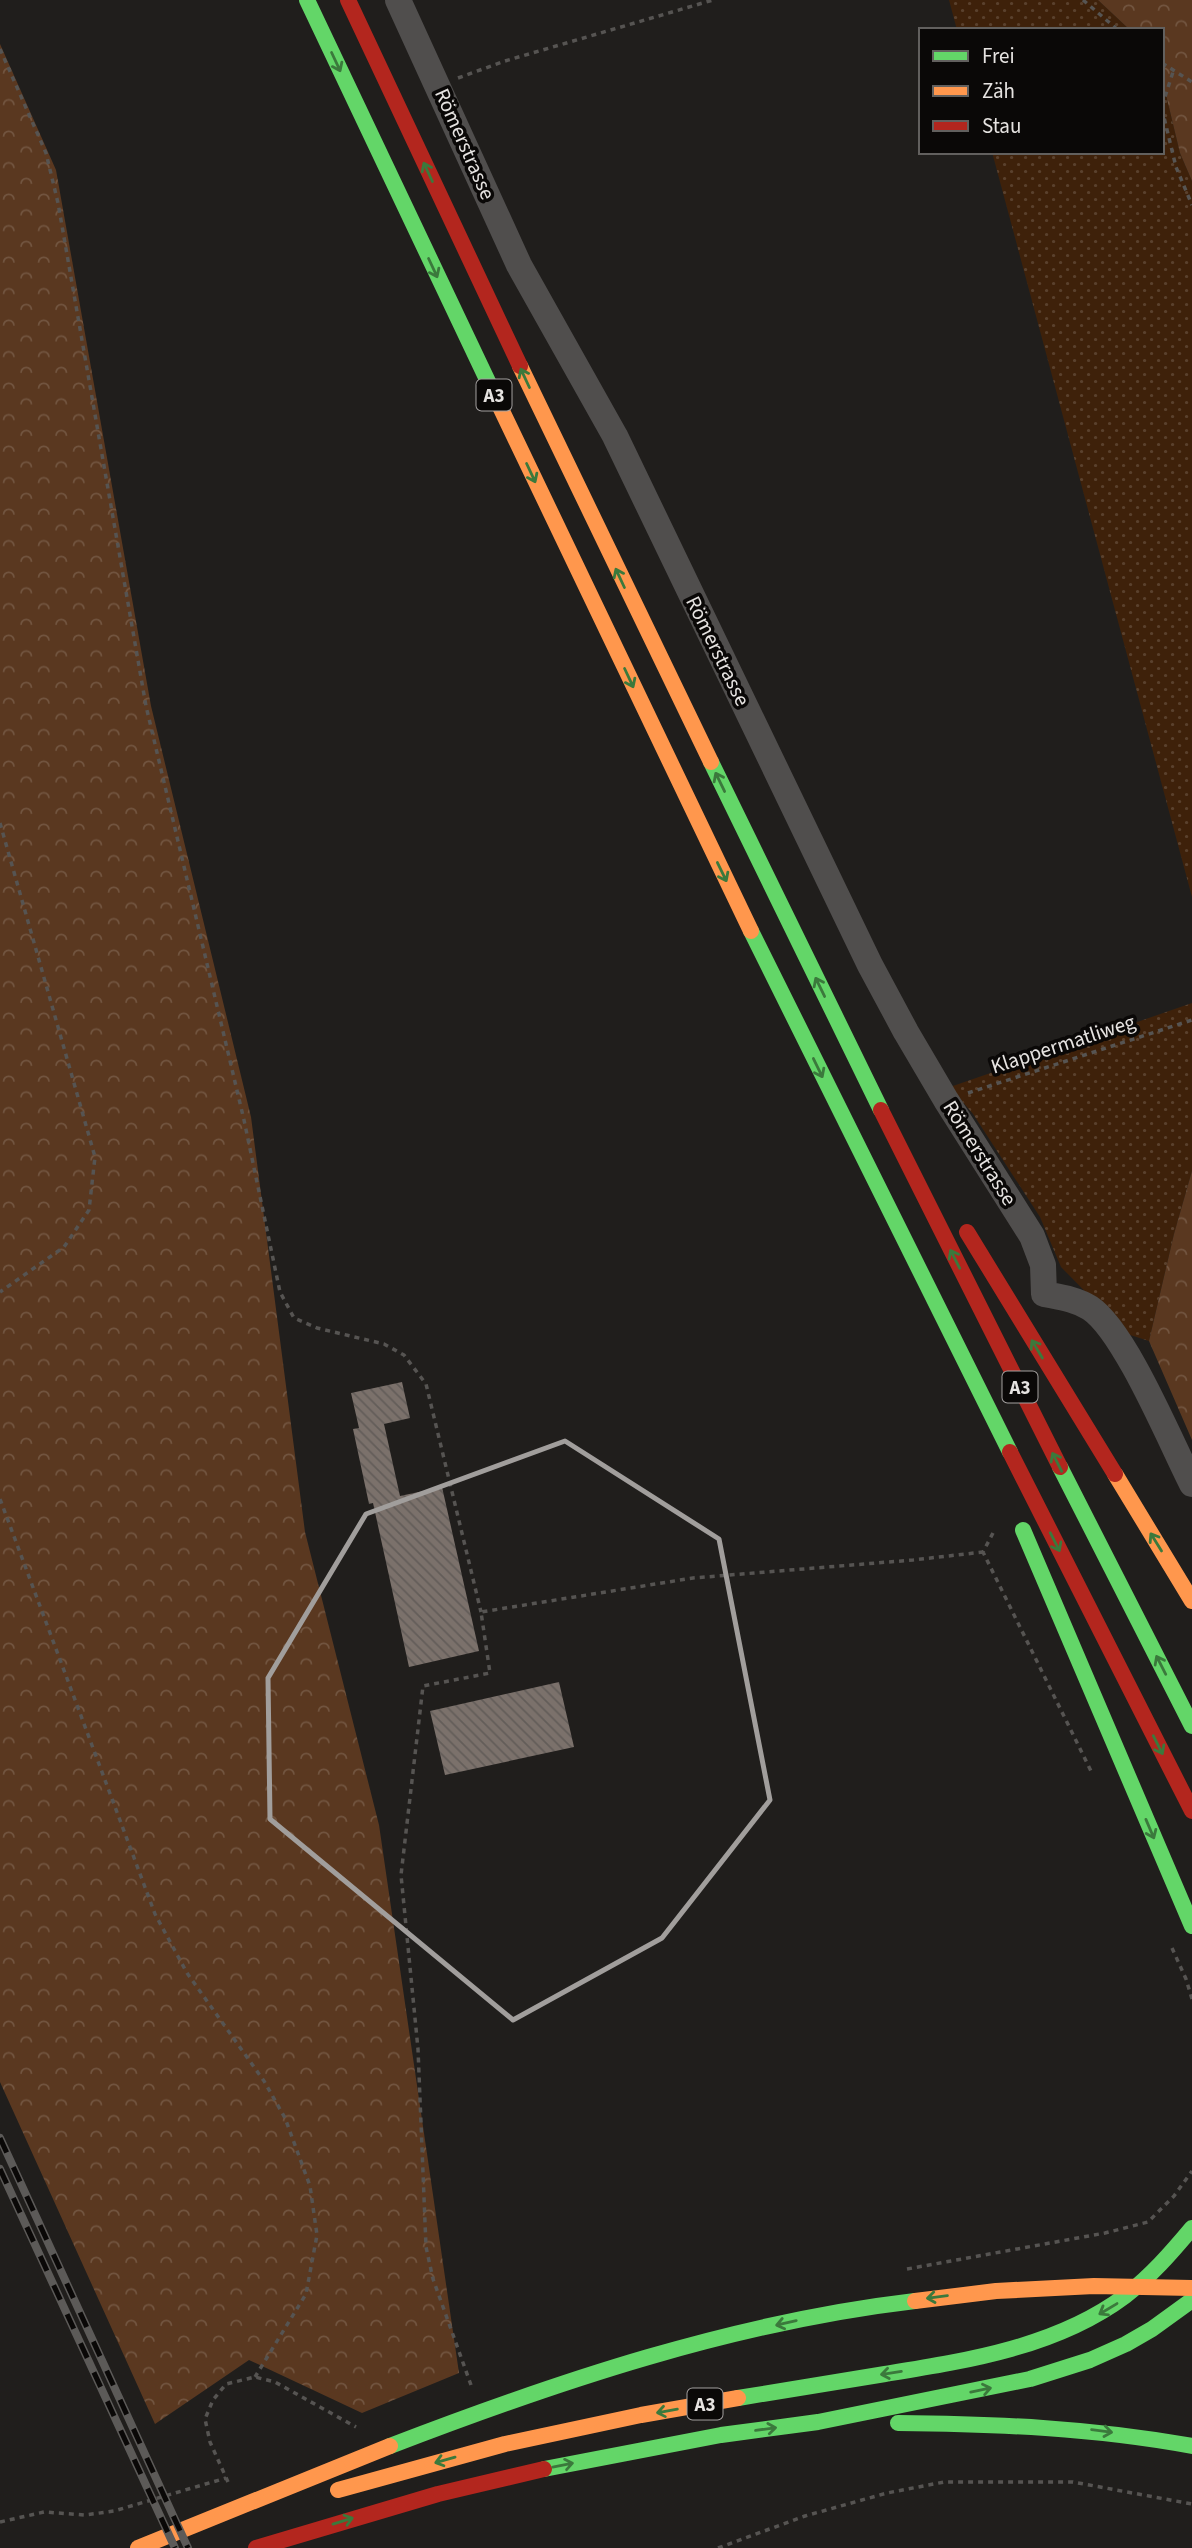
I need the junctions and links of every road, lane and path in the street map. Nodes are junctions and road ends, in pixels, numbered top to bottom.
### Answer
1 (307, 0) edge
2 (348, 0) edge
3 (398, 0) edge
4 (713, 0) edge
5 (1083, 0) edge
6 (1116, 28) edge
7 (0, 49) edge
8 (1164, 65) edge
9 (1173, 72) junction
10 (1192, 82) edge
11 (438, 85) junction
12 (1164, 101) edge
13 (1164, 116) edge
14 (1192, 205) edge
15 (0, 823) edge
16 (1192, 1020) edge
17 (850, 1048) junction
18 (946, 1100) junction
19 (931, 1174) dead end
20 (960, 1220) dead end
21 (903, 1240) junction
22 (0, 1292) edge
23 (984, 1434) dead end
24 (1192, 1484) edge
25 (0, 1499) edge
26 (1016, 1512) dead end
27 (993, 1533) dead end
28 (983, 1552) junction
29 (1192, 1601) edge
30 (481, 1612) junction
31 (1192, 1726) edge
32 (1093, 1776) dead end
33 (1192, 1811) edge
34 (1192, 1926) edge
35 (1169, 1941) dead end
36 (1192, 1999) edge
37 (1192, 2228) edge
38 (1192, 2288) edge
39 (1192, 2301) edge
40 (255, 2377) dead end
41 (472, 2386) dead end
42 (818, 2421) junction
43 (356, 2427) dead end
44 (344, 2433) dead end
45 (1192, 2446) edge
46 (227, 2478) dead end
47 (326, 2493) dead end
48 (301, 2500) dead end
49 (1192, 2504) edge
50 (0, 2522) edge
51 (187, 2529) junction
52 (271, 2545) edge
53 (138, 2548) edge
54 (256, 2548) edge
55 (718, 2548) edge

1 -> 21 highway, A3
17 -> 2 highway, A3
3 - 11 street, Römerstrasse
4 - 11 path
5 - 6 path
7 - 30 path
8 - 9 path
9 - 10 path
9 - 12 path
11 - 18 street, Römerstrasse
13 - 14 path
15 - 22 path
16 - 18 path, Klappermatliweg
17 - 19 highway, A3
31 -> 17 highway, A3
18 - 24 street, Römerstrasse
29 -> 20 highway, A3
21 - 23 highway, A3
21 -> 33 highway, A3
25 - 40 path
26 -> 34 highway
27 - 28 path
28 - 30 path
28 - 32 path
30 - 41 path
35 - 36 path
37 -> 47 highway, A3
38 -> 51 highway
42 -> 39 highway, A3
42 -> 45 highway, A3
52 -> 42 highway, A3
43 - 44 path
46 - 50 path
48 - 51 highway
49 - 55 path
51 - 53 highway
52 - 54 highway, A3

